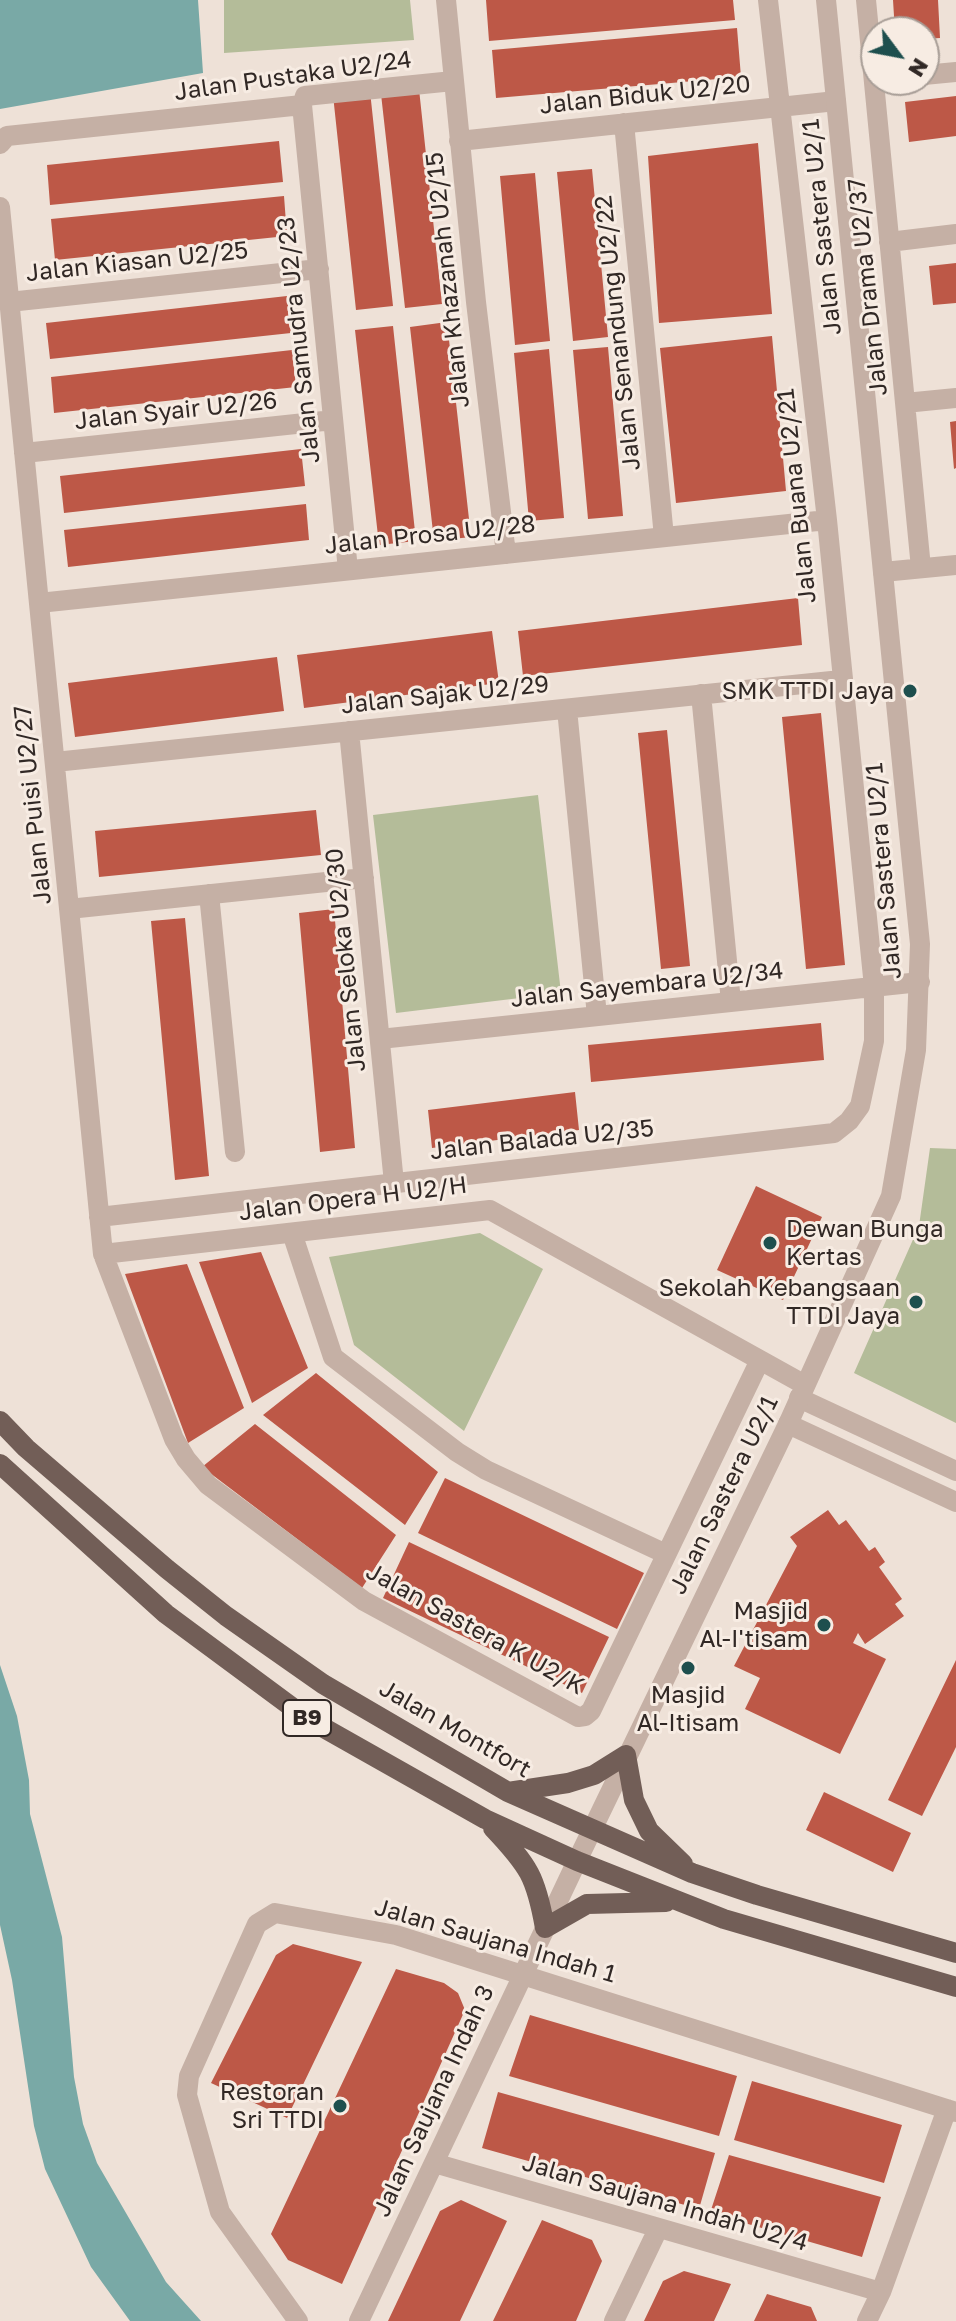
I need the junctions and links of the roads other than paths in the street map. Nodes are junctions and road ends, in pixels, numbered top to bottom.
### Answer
1 (446, 0) edge
2 (768, 0) edge
3 (826, 0) edge
4 (453, 81) junction
5 (878, 96) edge
6 (836, 101) junction
7 (302, 105) junction
8 (781, 107) junction
9 (624, 123) junction
10 (459, 141) junction
11 (0, 144) edge
12 (0, 207) edge
13 (956, 234) edge
14 (889, 242) junction
15 (319, 269) junction
16 (9, 302) junction
17 (956, 398) edge
18 (905, 403) junction
19 (333, 420) junction
20 (24, 453) junction
21 (827, 520) junction
22 (664, 537) junction
23 (506, 554) junction
24 (956, 565) edge
25 (921, 568) junction
26 (348, 570) junction
27 (883, 572) junction
28 (39, 603) junction
29 (841, 680) junction
30 (701, 694) junction
31 (567, 709) junction
32 (349, 731) junction
33 (55, 762) junction
34 (364, 878) junction
35 (209, 894) junction
36 (69, 909) junction
37 (920, 982) junction
38 (874, 987) junction
39 (731, 1002) junction
40 (597, 1016) junction
41 (380, 1039) junction
42 (235, 1152) dead end
43 (394, 1183) junction
44 (99, 1217) junction
45 (292, 1233) junction
46 (103, 1254) junction
47 (760, 1360) junction
48 (802, 1392) junction
49 (0, 1421) edge
50 (788, 1424) junction
51 (0, 1464) edge
52 (956, 1471) edge
53 (956, 1502) edge
54 (666, 1554) junction
55 (626, 1755) junction
56 (508, 1792) junction
57 (485, 1819) junction
58 (592, 1828) junction
59 (577, 1861) junction
60 (692, 1873) junction
61 (678, 1902) junction
62 (545, 1928) junction
63 (956, 1953) edge
64 (523, 1974) junction
65 (956, 1987) edge
66 (951, 2110) edge
67 (434, 2163) junction
68 (658, 2229) junction
69 (881, 2292) junction
70 (298, 2321) edge
71 (359, 2321) edge
72 (614, 2321) edge
73 (867, 2321) edge

1 - 4 street, Jalan Khazanah U2/15
2 - 8 street, Jalan Buana U2/21
3 - 6 street, Jalan Sastera U2/1
4 - 7 street, Jalan Pustaka U2/24
4 - 10 street, Jalan Khazanah U2/15
5 - 14 street, Jalan Drama U2/37
6 - 8 street, Jalan Biduk U2/20
6 - 27 street, Jalan Sastera U2/1
7 - 11 street, Jalan Pustaka U2/24
7 - 15 street, Jalan Samudra U2/23
8 - 9 street, Jalan Biduk U2/20
8 - 21 street, Jalan Buana U2/21
9 - 10 street, Jalan Biduk U2/20
9 - 22 street, Jalan Senandung U2/22
10 - 23 street, Jalan Khazanah U2/15
12 - 16 street, Jalan Puisi U2/27
13 - 14 street
14 - 18 street, Jalan Drama U2/37
15 - 16 street, Jalan Kiasan U2/25
15 - 19 street, Jalan Samudra U2/23
16 - 20 street, Jalan Puisi U2/27
17 - 18 street
18 - 25 street, Jalan Drama U2/37
19 - 20 street, Jalan Syair U2/26
19 - 26 street, Jalan Samudra U2/23
20 - 28 street, Jalan Puisi U2/27
21 - 22 street, Jalan Prosa U2/28
21 - 29 street, Jalan Buana U2/21
22 - 23 street, Jalan Prosa U2/28
23 - 26 street, Jalan Prosa U2/28
24 - 25 street
25 - 27 street
26 - 28 street, Jalan Prosa U2/28
27 - 37 street, Jalan Sastera U2/1
28 - 33 street, Jalan Puisi U2/27
29 - 30 street, Jalan Sajak U2/29
29 - 38 street, Jalan Buana U2/21
30 - 31 street, Jalan Sajak U2/29
30 - 39 street
31 - 32 street, Jalan Sajak U2/29
31 - 40 street
32 - 33 street, Jalan Sajak U2/29
32 - 34 street, Jalan Seloka U2/30
33 - 36 street, Jalan Puisi U2/27
34 - 35 street
34 - 41 street, Jalan Seloka U2/30
35 - 36 street
35 - 42 street
36 - 44 street, Jalan Puisi U2/27
37 - 38 street, Jalan Sayembara U2/34
37 - 48 street, Jalan Sastera U2/1
38 - 39 street, Jalan Sayembara U2/34
38 - 43 street, Jalan Balada U2/35
39 - 40 street, Jalan Sayembara U2/34
40 - 41 street, Jalan Sayembara U2/34
41 - 43 street, Jalan Seloka U2/30
43 - 44 street, Jalan Balada U2/35
44 - 46 street, Jalan Puisi U2/27
45 - 46 street, Jalan Opera H U2/H
45 - 47 street, Jalan Opera H U2/H
45 - 54 street
46 - 54 street, Jalan Sastera K U2/K
47 - 48 street, Jalan Opera H U2/H
47 - 54 street
48 - 50 street, Jalan Sastera U2/1
48 - 52 street, Jalan Opera H U2/H
49 - 56 main road, Jalan Montfort / B9
50 - 53 street
50 - 55 street, Jalan Sastera U2/1
51 - 57 main road, B9
55 - 56 main road
55 - 58 street, Jalan Sastera U2/1
55 - 60 main road
56 - 58 main road, Jalan Montfort / B9
57 - 59 main road, B9
57 - 62 main road
58 - 59 street, Jalan Sastera U2/1
58 - 60 main road, Jalan Montfort / B9
59 - 61 main road, B9
59 - 62 street, Jalan Saujana Indah 3
60 - 63 main road, Jalan Montfort / B9
61 - 62 main road
61 - 65 main road, B9
62 - 64 street, Jalan Saujana Indah 3
64 - 66 street, Jalan Saujana Indah 1
64 - 67 street, Jalan Saujana Indah 3
64 - 70 street, Jalan Saujana Indah 1
66 - 69 street
67 - 68 street, Jalan Saujana Indah U2/4
67 - 71 street, Jalan Saujana Indah 3
68 - 69 street, Jalan Saujana Indah U2/4
68 - 72 street
69 - 73 street

